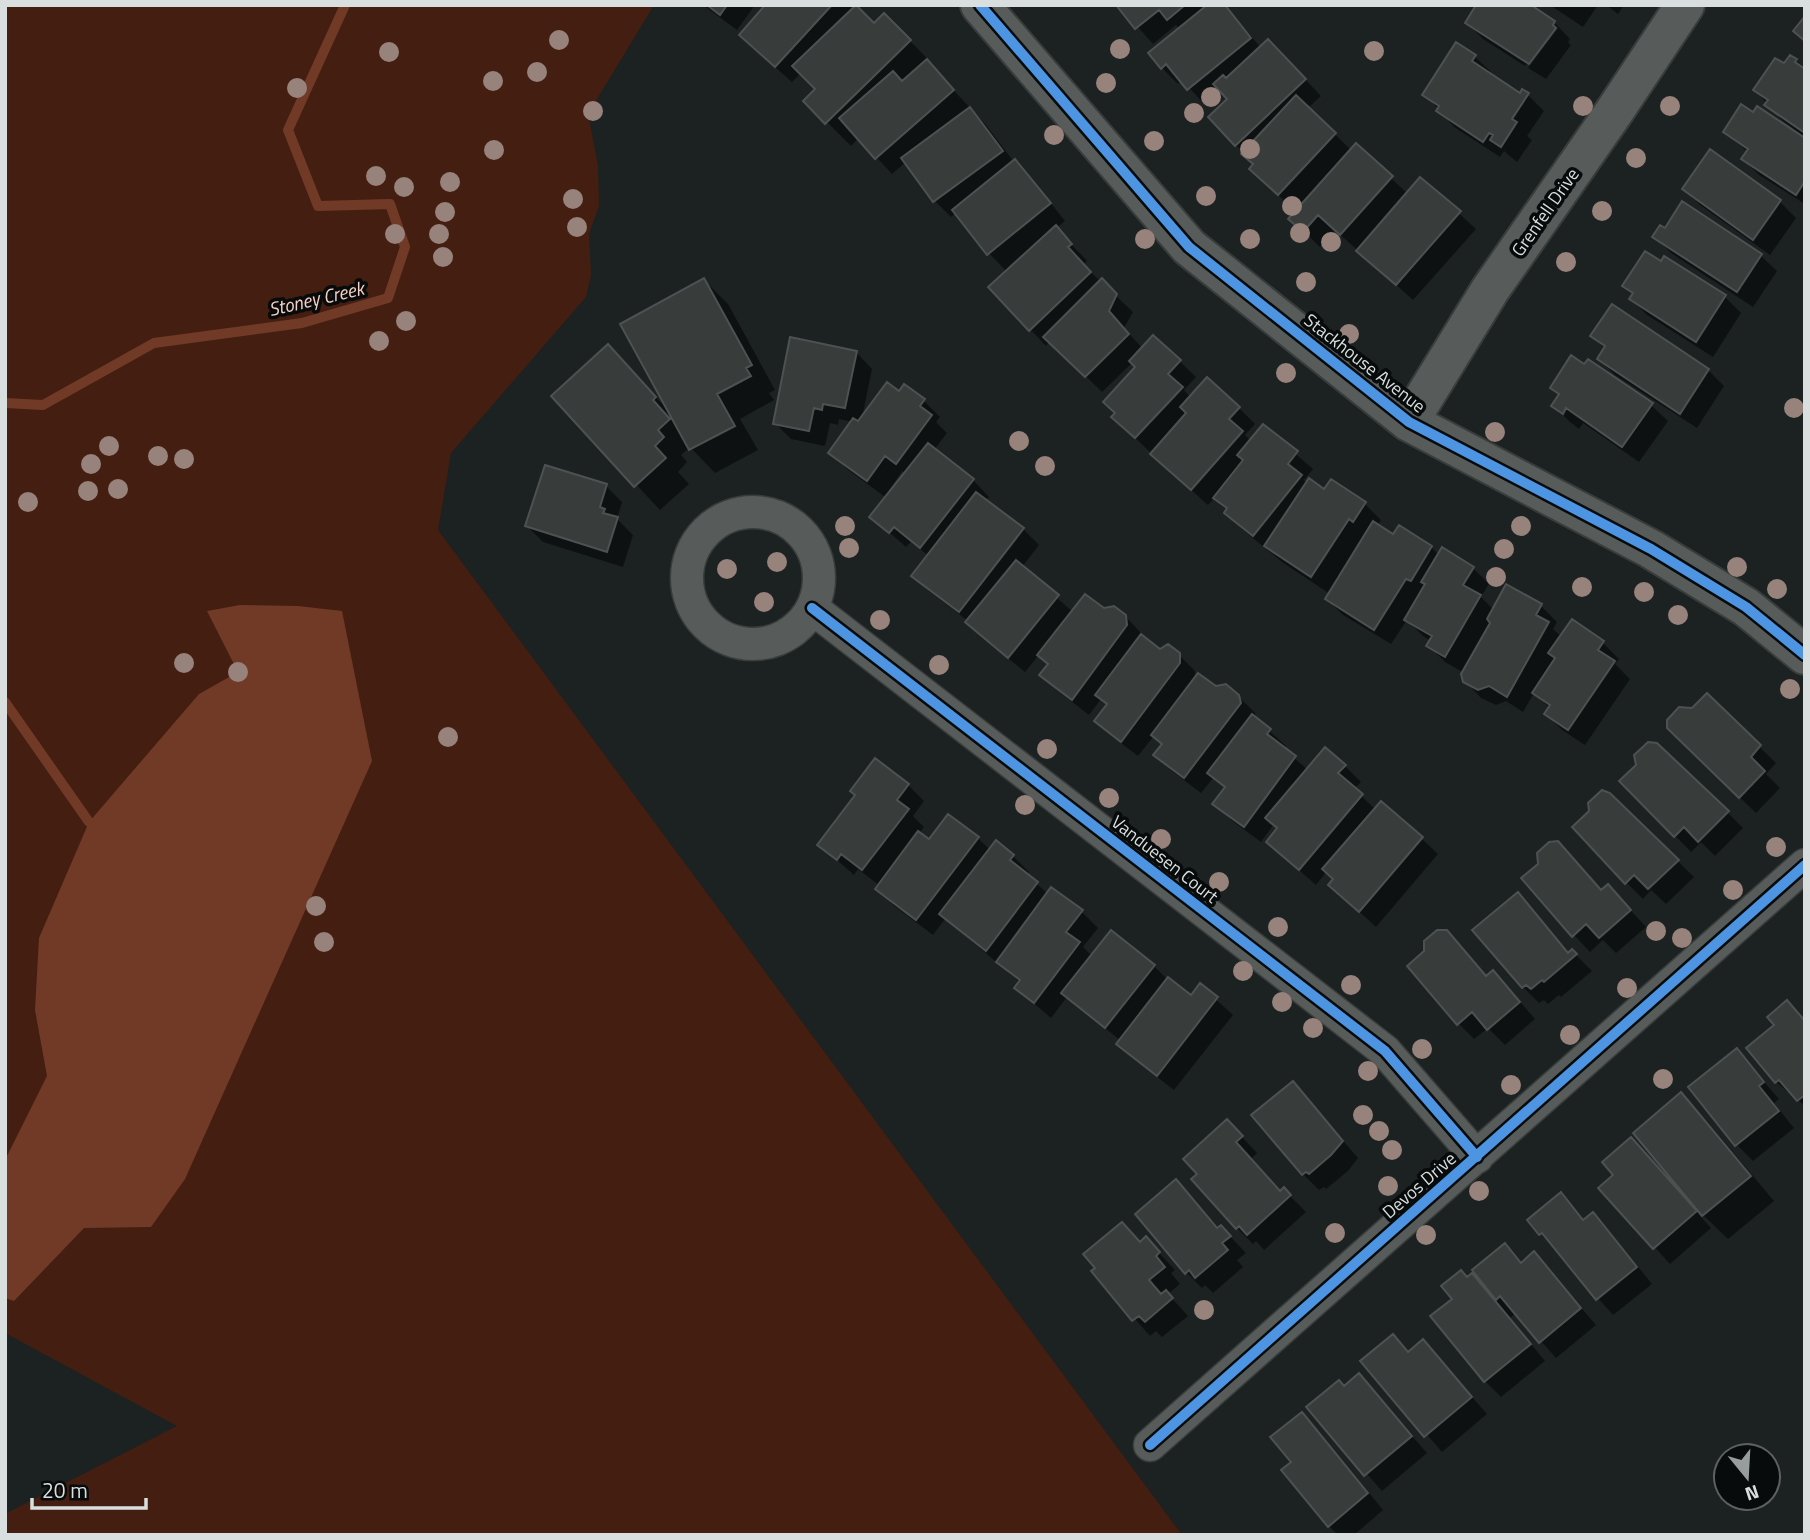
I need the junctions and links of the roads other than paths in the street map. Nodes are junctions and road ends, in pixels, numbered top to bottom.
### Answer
1 (980, 5) edge
2 (1685, 5) edge
3 (1409, 422) junction
4 (812, 608) junction
5 (1805, 655) edge
6 (1805, 865) edge
7 (1477, 1157) junction
8 (1150, 1445) dead end

1 - 3 street, Stackhouse Avenue
2 - 3 street, Grenfell Drive
3 - 5 street, Stackhouse Avenue
4 - 4 street
4 - 7 street, Vanduesen Court
6 - 7 street, Devos Drive
7 - 8 street, Devos Drive

